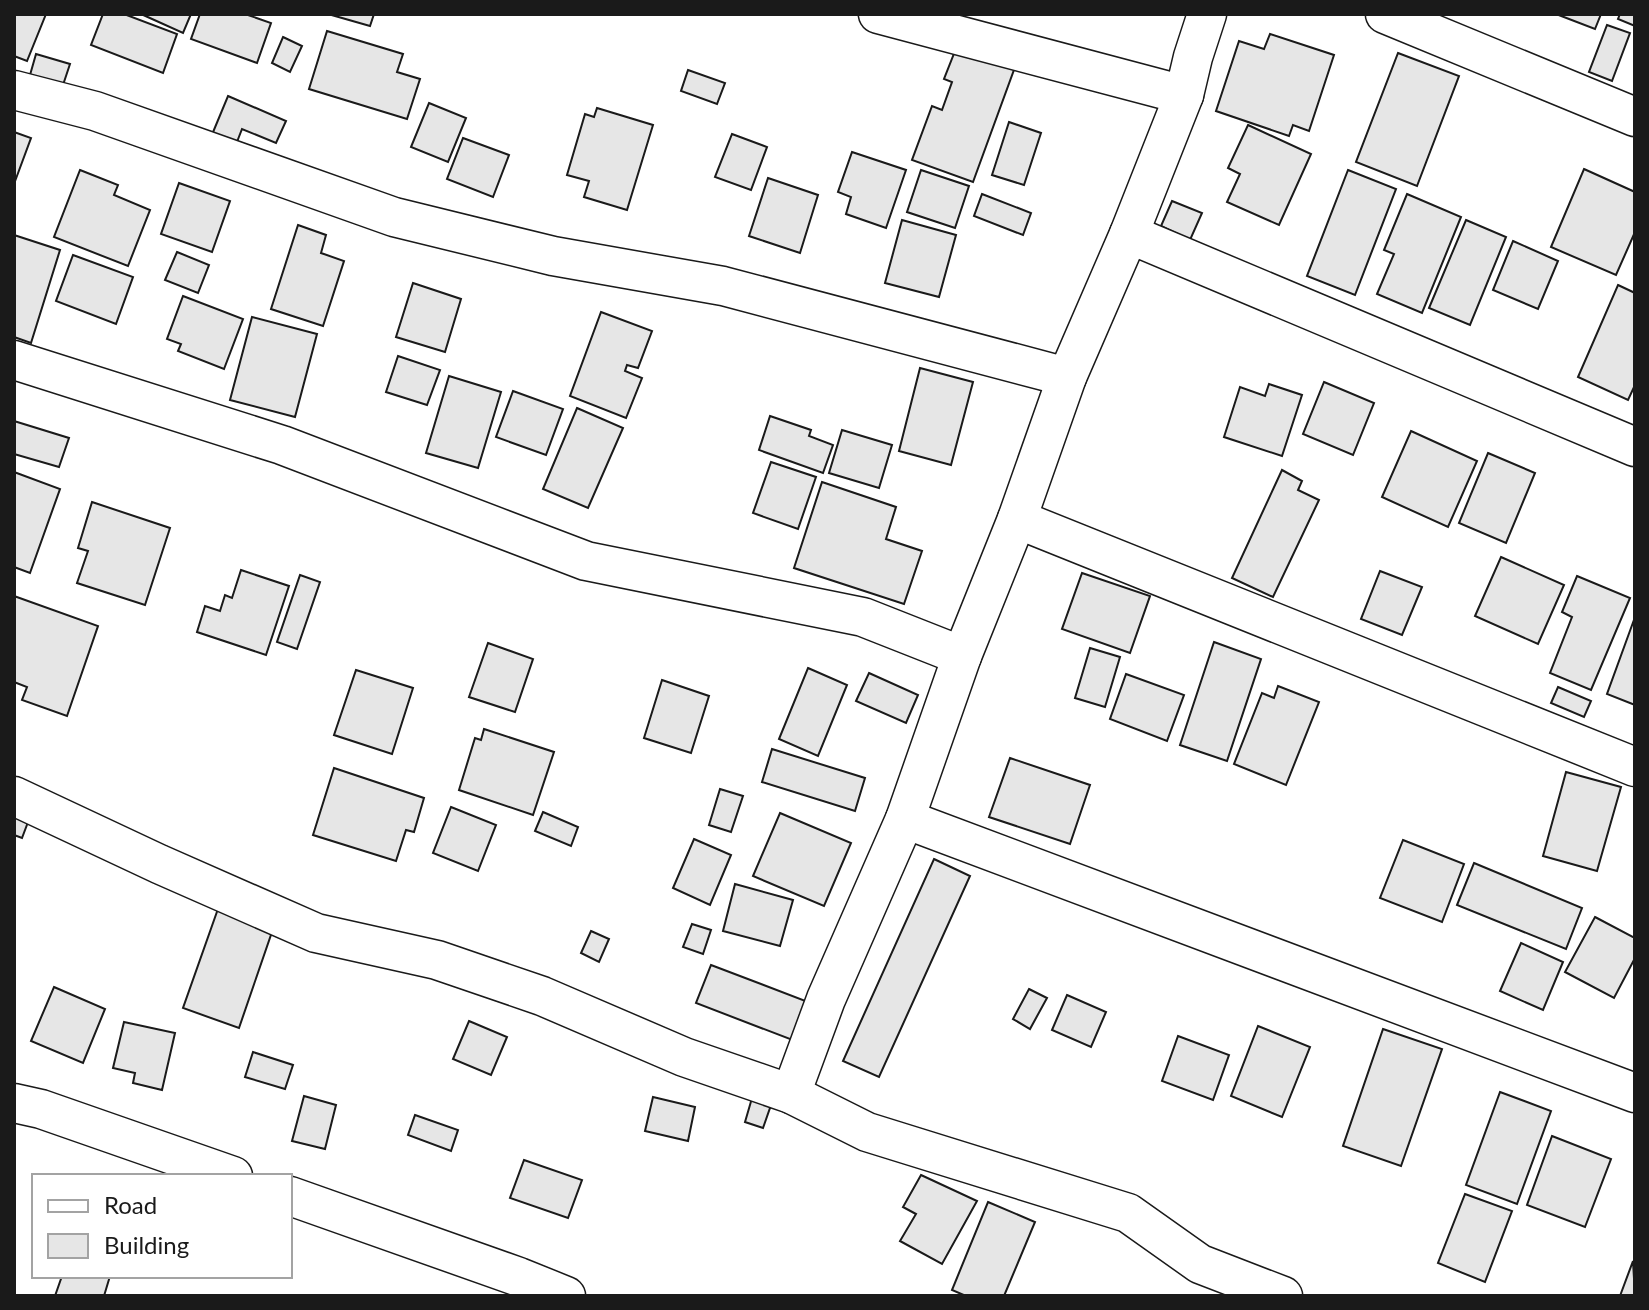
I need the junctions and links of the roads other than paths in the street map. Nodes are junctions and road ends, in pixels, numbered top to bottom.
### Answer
1 (878, 14) edge
2 (1207, 14) edge
3 (1385, 14) edge
4 (14, 90) edge
5 (1184, 95) junction
6 (1635, 117) edge
7 (1129, 234) junction
8 (14, 360) edge
9 (1067, 377) junction
10 (1635, 447) edge
11 (1017, 519) junction
12 (962, 656) junction
13 (1635, 767) edge
14 (14, 796) edge
15 (905, 819) junction
16 (1635, 1093) edge
17 (791, 1094) junction
18 (14, 1103) edge
19 (227, 1174) edge
20 (292, 1197) edge
21 (516, 1286) edge
22 (566, 1296) edge
23 (1283, 1296) edge

1 - 5 street
2 - 5 street
3 - 6 street
4 - 9 street
5 - 7 street
7 - 9 street
7 - 10 street
8 - 12 street
9 - 11 street
11 - 12 street
11 - 13 street
12 - 15 street
14 - 17 street
15 - 16 street
15 - 17 street
17 - 23 street
18 - 19 street
20 - 21 street
21 - 22 street

